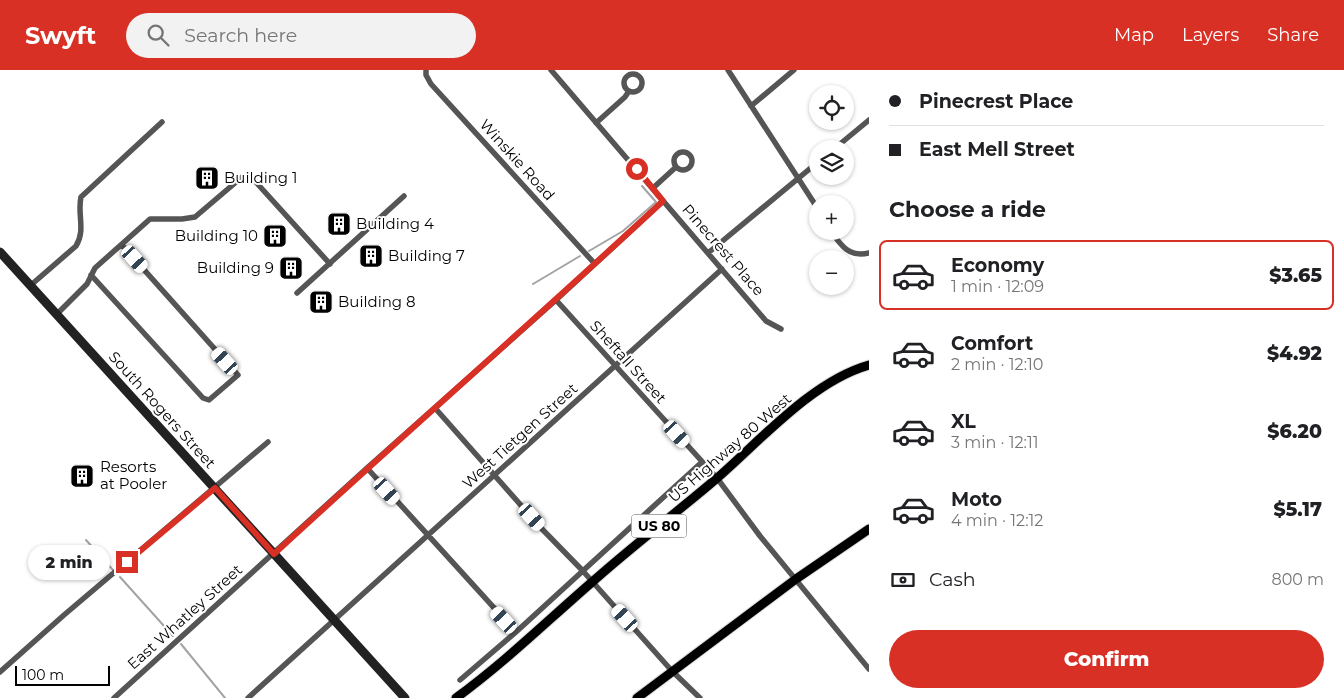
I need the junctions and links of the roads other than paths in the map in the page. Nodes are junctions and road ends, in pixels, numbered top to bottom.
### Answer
1 (426, 70) edge
2 (551, 70) edge
3 (728, 70) edge
4 (794, 70) edge
5 (629, 91) dead end
6 (751, 106) junction
7 (869, 120) edge
8 (162, 122) dead end
9 (596, 122) junction
10 (845, 140) edge
11 (676, 167) dead end
12 (809, 169) edge
13 (798, 178) junction
14 (653, 188) junction
15 (809, 195) edge
16 (404, 196) dead end
17 (663, 201) junction
18 (837, 240) edge
19 (122, 245) junction
20 (0, 252) edge
21 (869, 252) edge
22 (708, 253) junction
23 (330, 264) junction
24 (594, 264) junction
25 (722, 269) junction
26 (91, 275) junction
27 (31, 285) junction
28 (297, 293) dead end
29 (556, 300) junction
30 (57, 314) junction
31 (781, 329) dead end
32 (869, 365) edge
33 (615, 366) junction
34 (434, 408) junction
35 (268, 442) dead end
36 (702, 462) junction
37 (367, 468) junction
38 (495, 475) junction
39 (717, 478) junction
40 (215, 488) junction
41 (869, 528) edge
42 (428, 536) junction
43 (274, 554) junction
44 (582, 570) junction
45 (796, 579) junction
46 (592, 582) junction
47 (333, 620) junction
48 (516, 632) junction
49 (869, 669) edge
50 (672, 671) junction
51 (0, 672) edge
52 (460, 680) dead end
53 (121, 695) edge
54 (114, 698) edge
55 (248, 698) edge
56 (405, 698) edge
57 (456, 698) edge
58 (637, 698) edge
59 (700, 698) edge

1 - 24 street, Winskie Road
2 - 9 street, Pinecrest Place
3 - 6 street
4 - 6 street
5 - 9 street
6 - 13 street
7 - 10 street
8 - 27 street
9 - 14 street, Pinecrest Place
11 - 14 street
12 - 13 street
13 - 15 street
13 - 22 street
14 - 17 street, Pinecrest Place
16 - 23 street
17 - 22 street, Pinecrest Place
17 - 24 street, East Whatley Street
18 - 21 street
19 - 23 street
19 - 26 street
19 - 26 street
20 - 27 street, South Rogers Street
22 - 25 street, Pinecrest Place
23 - 28 street
24 - 29 street, East Whatley Street
25 - 31 street, Pinecrest Place
25 - 33 street, West Tietgen Street
26 - 30 street
27 - 30 street, South Rogers Street
29 - 33 street, Sheftall Street
29 - 34 street, East Whatley Street
30 - 40 street, South Rogers Street
32 - 39 main road, US Highway 80 West / US 80
33 - 36 street, Sheftall Street
33 - 38 street, West Tietgen Street
34 - 37 street, East Whatley Street
34 - 38 street
35 - 40 street
36 - 39 street, Sheftall Street
36 - 44 street
37 - 42 street
37 - 43 street, East Whatley Street
38 - 42 street, West Tietgen Street
38 - 44 street
39 - 45 street, Sheftall Street
39 - 46 main road, US Highway 80 West / US 80
40 - 43 street, South Rogers Street
40 - 51 street
41 - 45 main road
42 - 47 street, West Tietgen Street
42 - 48 street
43 - 47 street, South Rogers Street
43 - 53 street, East Whatley Street
44 - 46 street
44 - 48 street
45 - 49 street, Sheftall Street
45 - 50 main road
46 - 50 street
46 - 57 main road, US Highway 80 West / US 80
47 - 55 street, West Tietgen Street
47 - 56 street, South Rogers Street
48 - 52 street
50 - 58 main road
50 - 59 street
53 - 54 street, East Whatley Street

